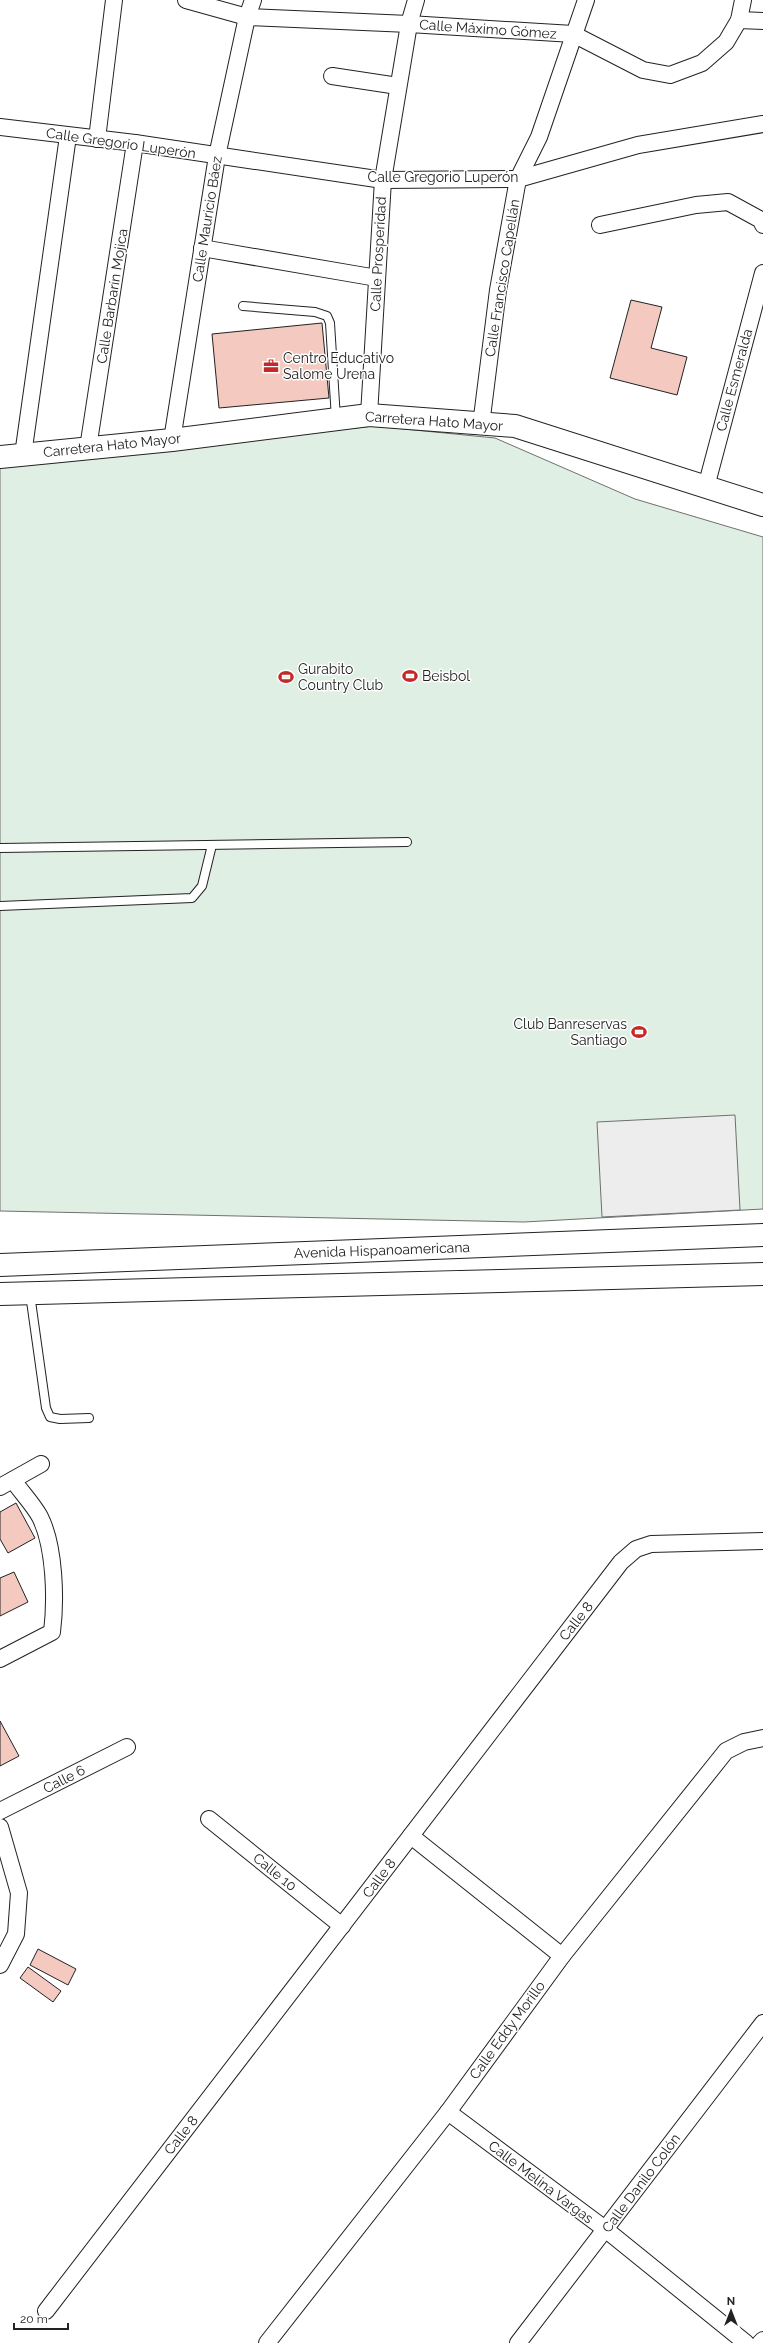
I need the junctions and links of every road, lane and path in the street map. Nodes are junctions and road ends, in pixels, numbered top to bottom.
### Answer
1 (114, 0) edge
2 (186, 0) edge
3 (253, 0) edge
4 (416, 0) edge
5 (586, 0) edge
6 (743, 0) edge
7 (247, 17) junction
8 (739, 20) junction
9 (763, 21) edge
10 (409, 24) junction
11 (573, 34) junction
12 (332, 76) dead end
13 (398, 86) junction
14 (763, 124) edge
15 (0, 128) edge
16 (68, 136) junction
17 (97, 139) junction
18 (135, 143) junction
19 (216, 156) junction
20 (518, 179) junction
21 (383, 180) junction
22 (600, 225) dead end
23 (763, 225) edge
24 (202, 248) junction
25 (763, 273) edge
26 (377, 278) junction
27 (243, 306) dead end
28 (369, 415) junction
29 (336, 420) junction
30 (481, 425) junction
31 (172, 440) junction
32 (88, 448) junction
33 (23, 454) junction
34 (0, 457) edge
35 (706, 487) junction
36 (763, 505) edge
37 (407, 842) dead end
38 (212, 845) junction
39 (0, 848) edge
40 (0, 906) edge
41 (763, 1235) edge
42 (0, 1265) edge
43 (763, 1274) edge
44 (30, 1293) junction
45 (0, 1294) edge
46 (89, 1418) dead end
47 (41, 1464) dead end
48 (6, 1484) edge
49 (763, 1541) edge
50 (0, 1659) edge
51 (763, 1738) edge
52 (127, 1747) dead end
53 (0, 1811) edge
54 (209, 1819) dead end
55 (0, 1827) edge
56 (411, 1836) junction
57 (342, 1926) junction
58 (562, 1956) junction
59 (0, 1965) edge
60 (763, 2023) edge
61 (448, 2112) junction
62 (605, 2230) junction
63 (46, 2311) dead end
64 (763, 2340) edge
65 (267, 2343) edge
66 (518, 2343) edge
67 (746, 2343) edge
68 (760, 2343) edge

1 - 17 street
2 - 7 street, Calle Máximo Gómez
3 - 7 street, Calle Mauricio Báez
4 - 10 street, Calle Prosperidad
5 - 11 street, Calle Francisco Capellán
6 - 8 street, Calle Máximo Gómez
7 - 10 street, Calle Máximo Gómez
7 - 19 street, Calle Mauricio Báez
8 - 9 street
8 - 11 street, Calle Máximo Gómez
10 - 11 street, Calle Máximo Gómez
10 - 13 street, Calle Prosperidad
11 - 20 street, Calle Francisco Capellán
12 - 13 street
13 - 21 street, Calle Prosperidad
14 - 20 street, Calle Gregorio Luperón
15 - 16 street, Calle Gregorio Luperón
16 - 17 street, Calle Gregorio Luperón
16 - 33 street
17 - 18 street, Calle Gregorio Luperón
18 - 19 street, Calle Gregorio Luperón
18 - 32 street, Calle Barbarín Mojica
19 - 21 street, Calle Gregorio Luperón
19 - 24 street, Calle Mauricio Báez
20 - 21 street, Calle Gregorio Luperón
20 - 30 street, Calle Francisco Capellán
21 - 26 street, Calle Prosperidad
22 - 23 street
24 - 26 street
24 - 31 street, Calle Mauricio Báez
25 - 35 street, Calle Esmeralda
26 - 28 street, Calle Prosperidad
27 - 29 lane
28 - 29 main road, Carretera Hato Mayor
28 - 30 main road, Carretera Hato Mayor
29 - 31 main road, Carretera Hato Mayor
30 - 35 main road, Carretera Hato Mayor
31 - 32 main road, Carretera Hato Mayor
32 - 33 main road, Carretera Hato Mayor
33 - 34 main road, Carretera Hato Mayor
35 - 36 main road, Carretera Hato Mayor
37 - 38 lane
38 - 39 lane
38 - 40 lane
41 - 42 main road, Avenida Hispanoamericana
43 - 44 main road
44 - 45 main road
44 - 46 lane
47 - 48 street
48 - 50 street
49 - 56 street, Calle 8
51 - 58 street, Calle Eddy Morillo
52 - 53 street, Calle 6
54 - 57 street, Calle 10
55 - 59 street
56 - 57 street, Calle 8
56 - 58 street
57 - 63 street, Calle 8
58 - 61 street, Calle Eddy Morillo
60 - 62 street, Calle Danilo Colón
61 - 62 street, Calle Melina Vargas
61 - 65 street, Calle Eddy Morillo
62 - 66 street, Calle Danilo Colón
62 - 67 street, Calle Melina Vargas
64 - 68 street

